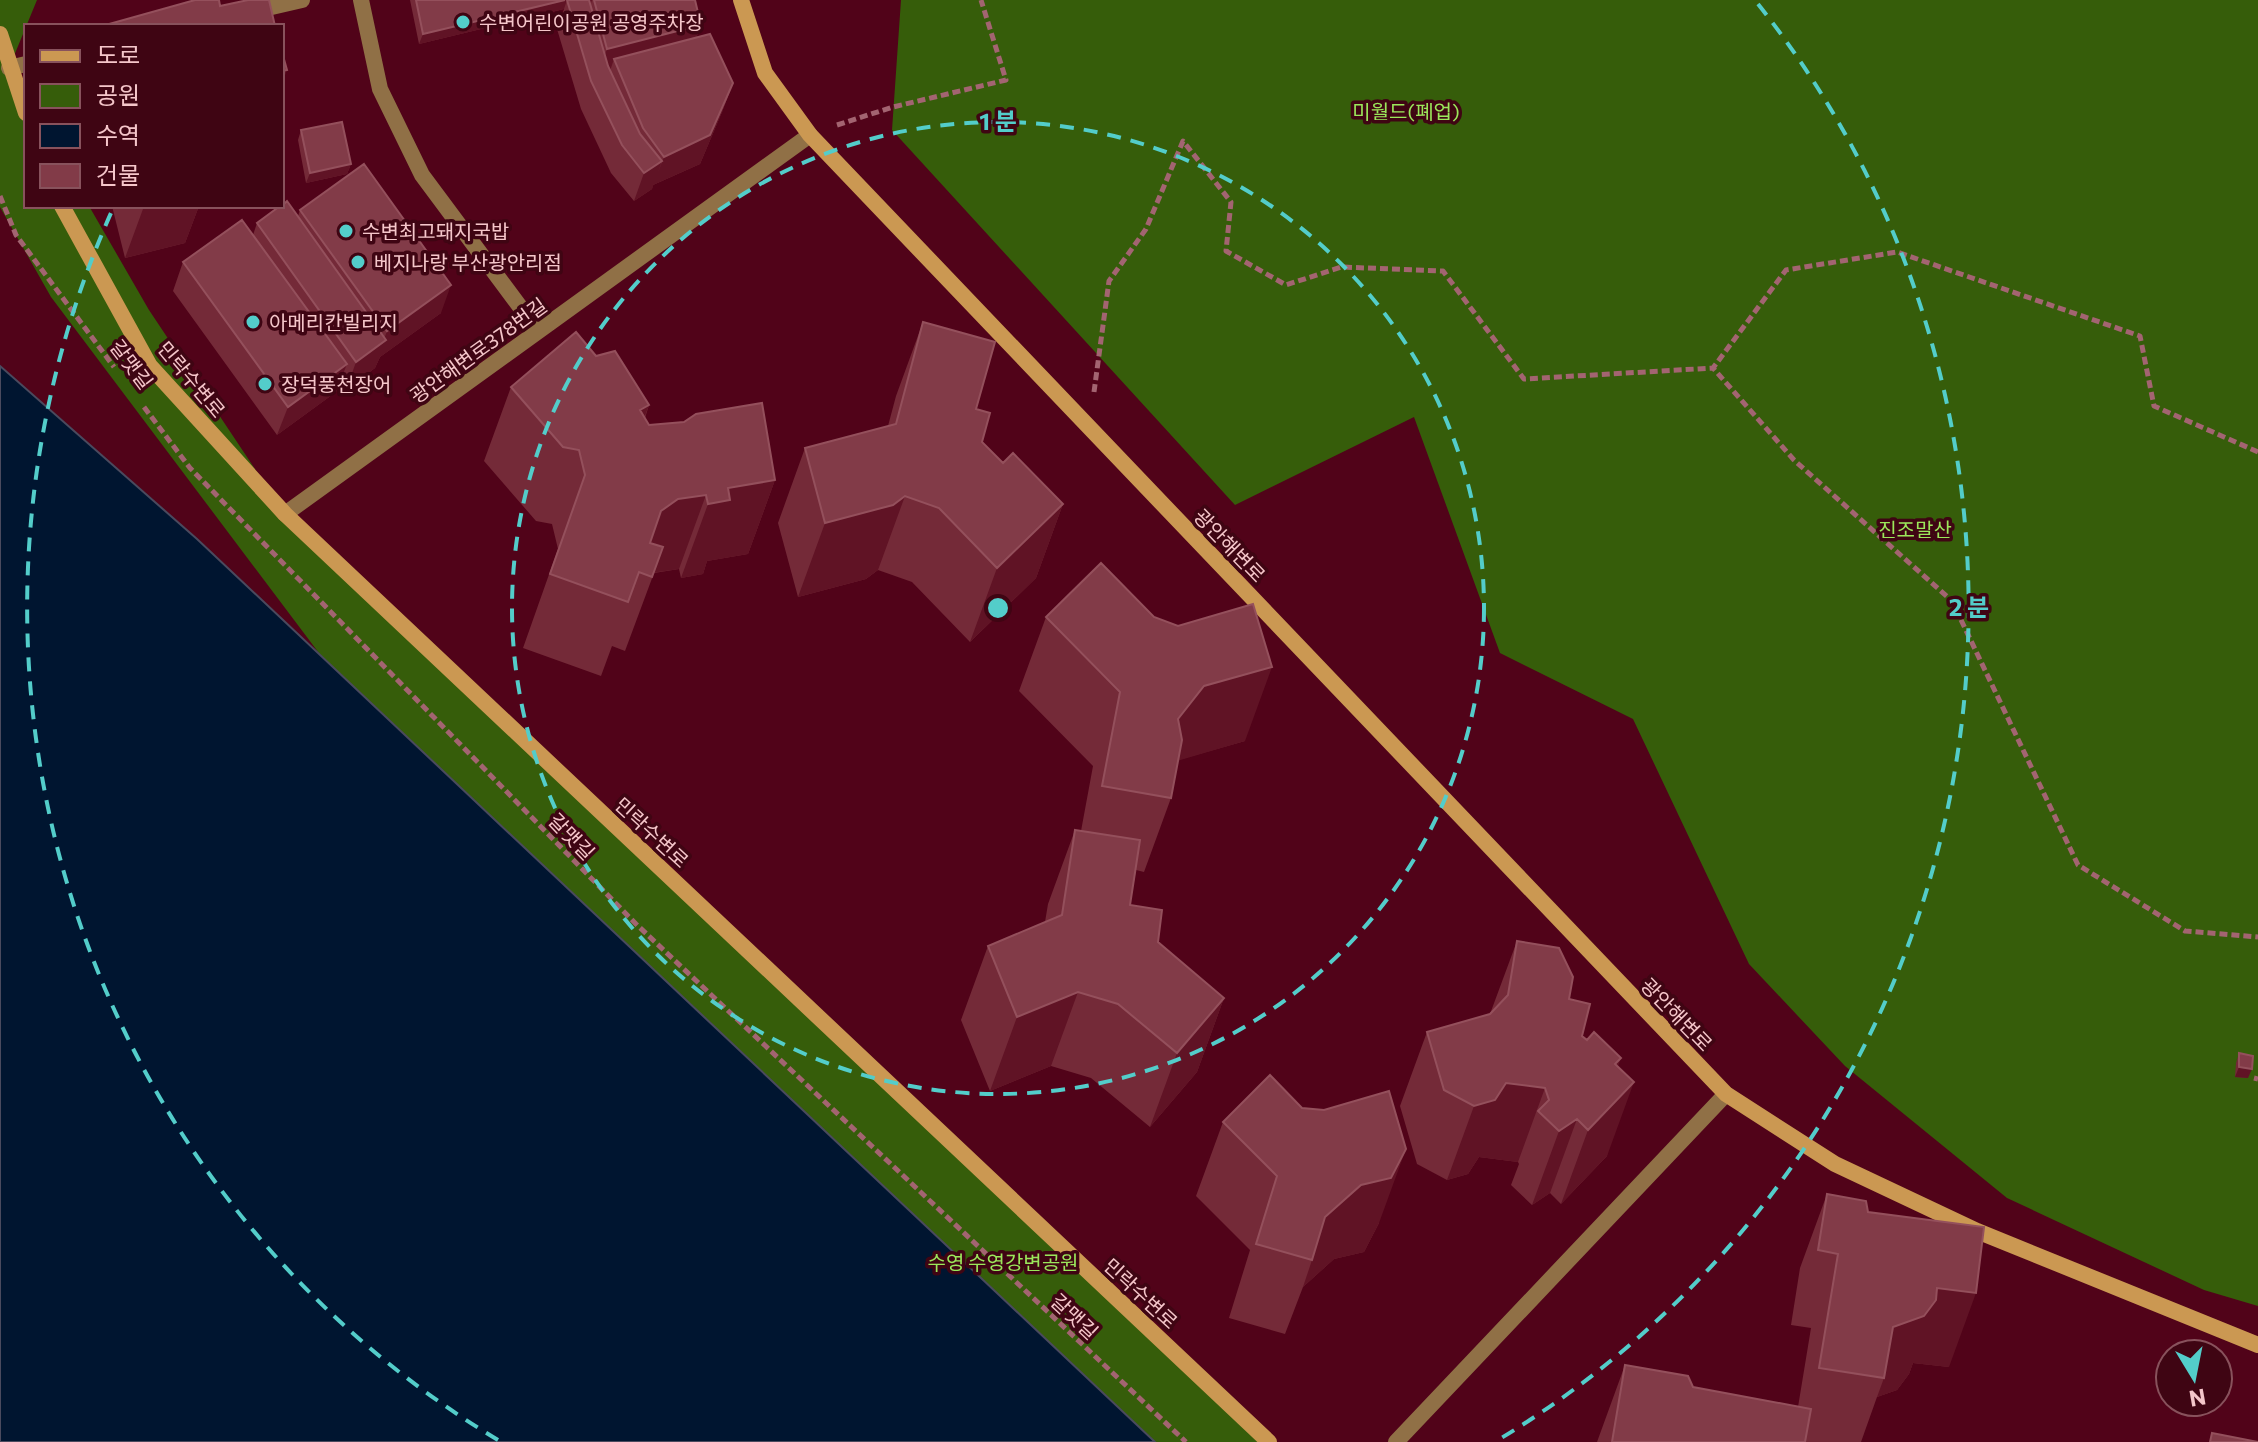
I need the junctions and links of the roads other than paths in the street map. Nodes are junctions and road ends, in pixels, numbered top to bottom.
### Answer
1 (302, 0) edge
2 (361, 0) edge
3 (741, 0) edge
4 (234, 16) edge
5 (0, 34) edge
6 (24, 64) edge
7 (9, 68) junction
8 (24, 108) edge
9 (810, 135) junction
10 (63, 208) edge
11 (538, 331) junction
12 (285, 514) junction
13 (1726, 1094) junction
14 (2258, 1345) edge
15 (1269, 1442) edge
16 (1396, 1442) edge

1 - 4 street
2 - 11 street
3 - 9 main road, 광안해변로
5 - 7 main road
6 - 7 street
7 - 8 main road
9 - 11 street, 광안해변로378번길
9 - 13 main road, 광안해변로
10 - 12 main road, 민락수변로
11 - 12 street, 광안해변로378번길
12 - 15 main road, 민락수변로
13 - 14 main road, 광안해변로
13 - 16 street

